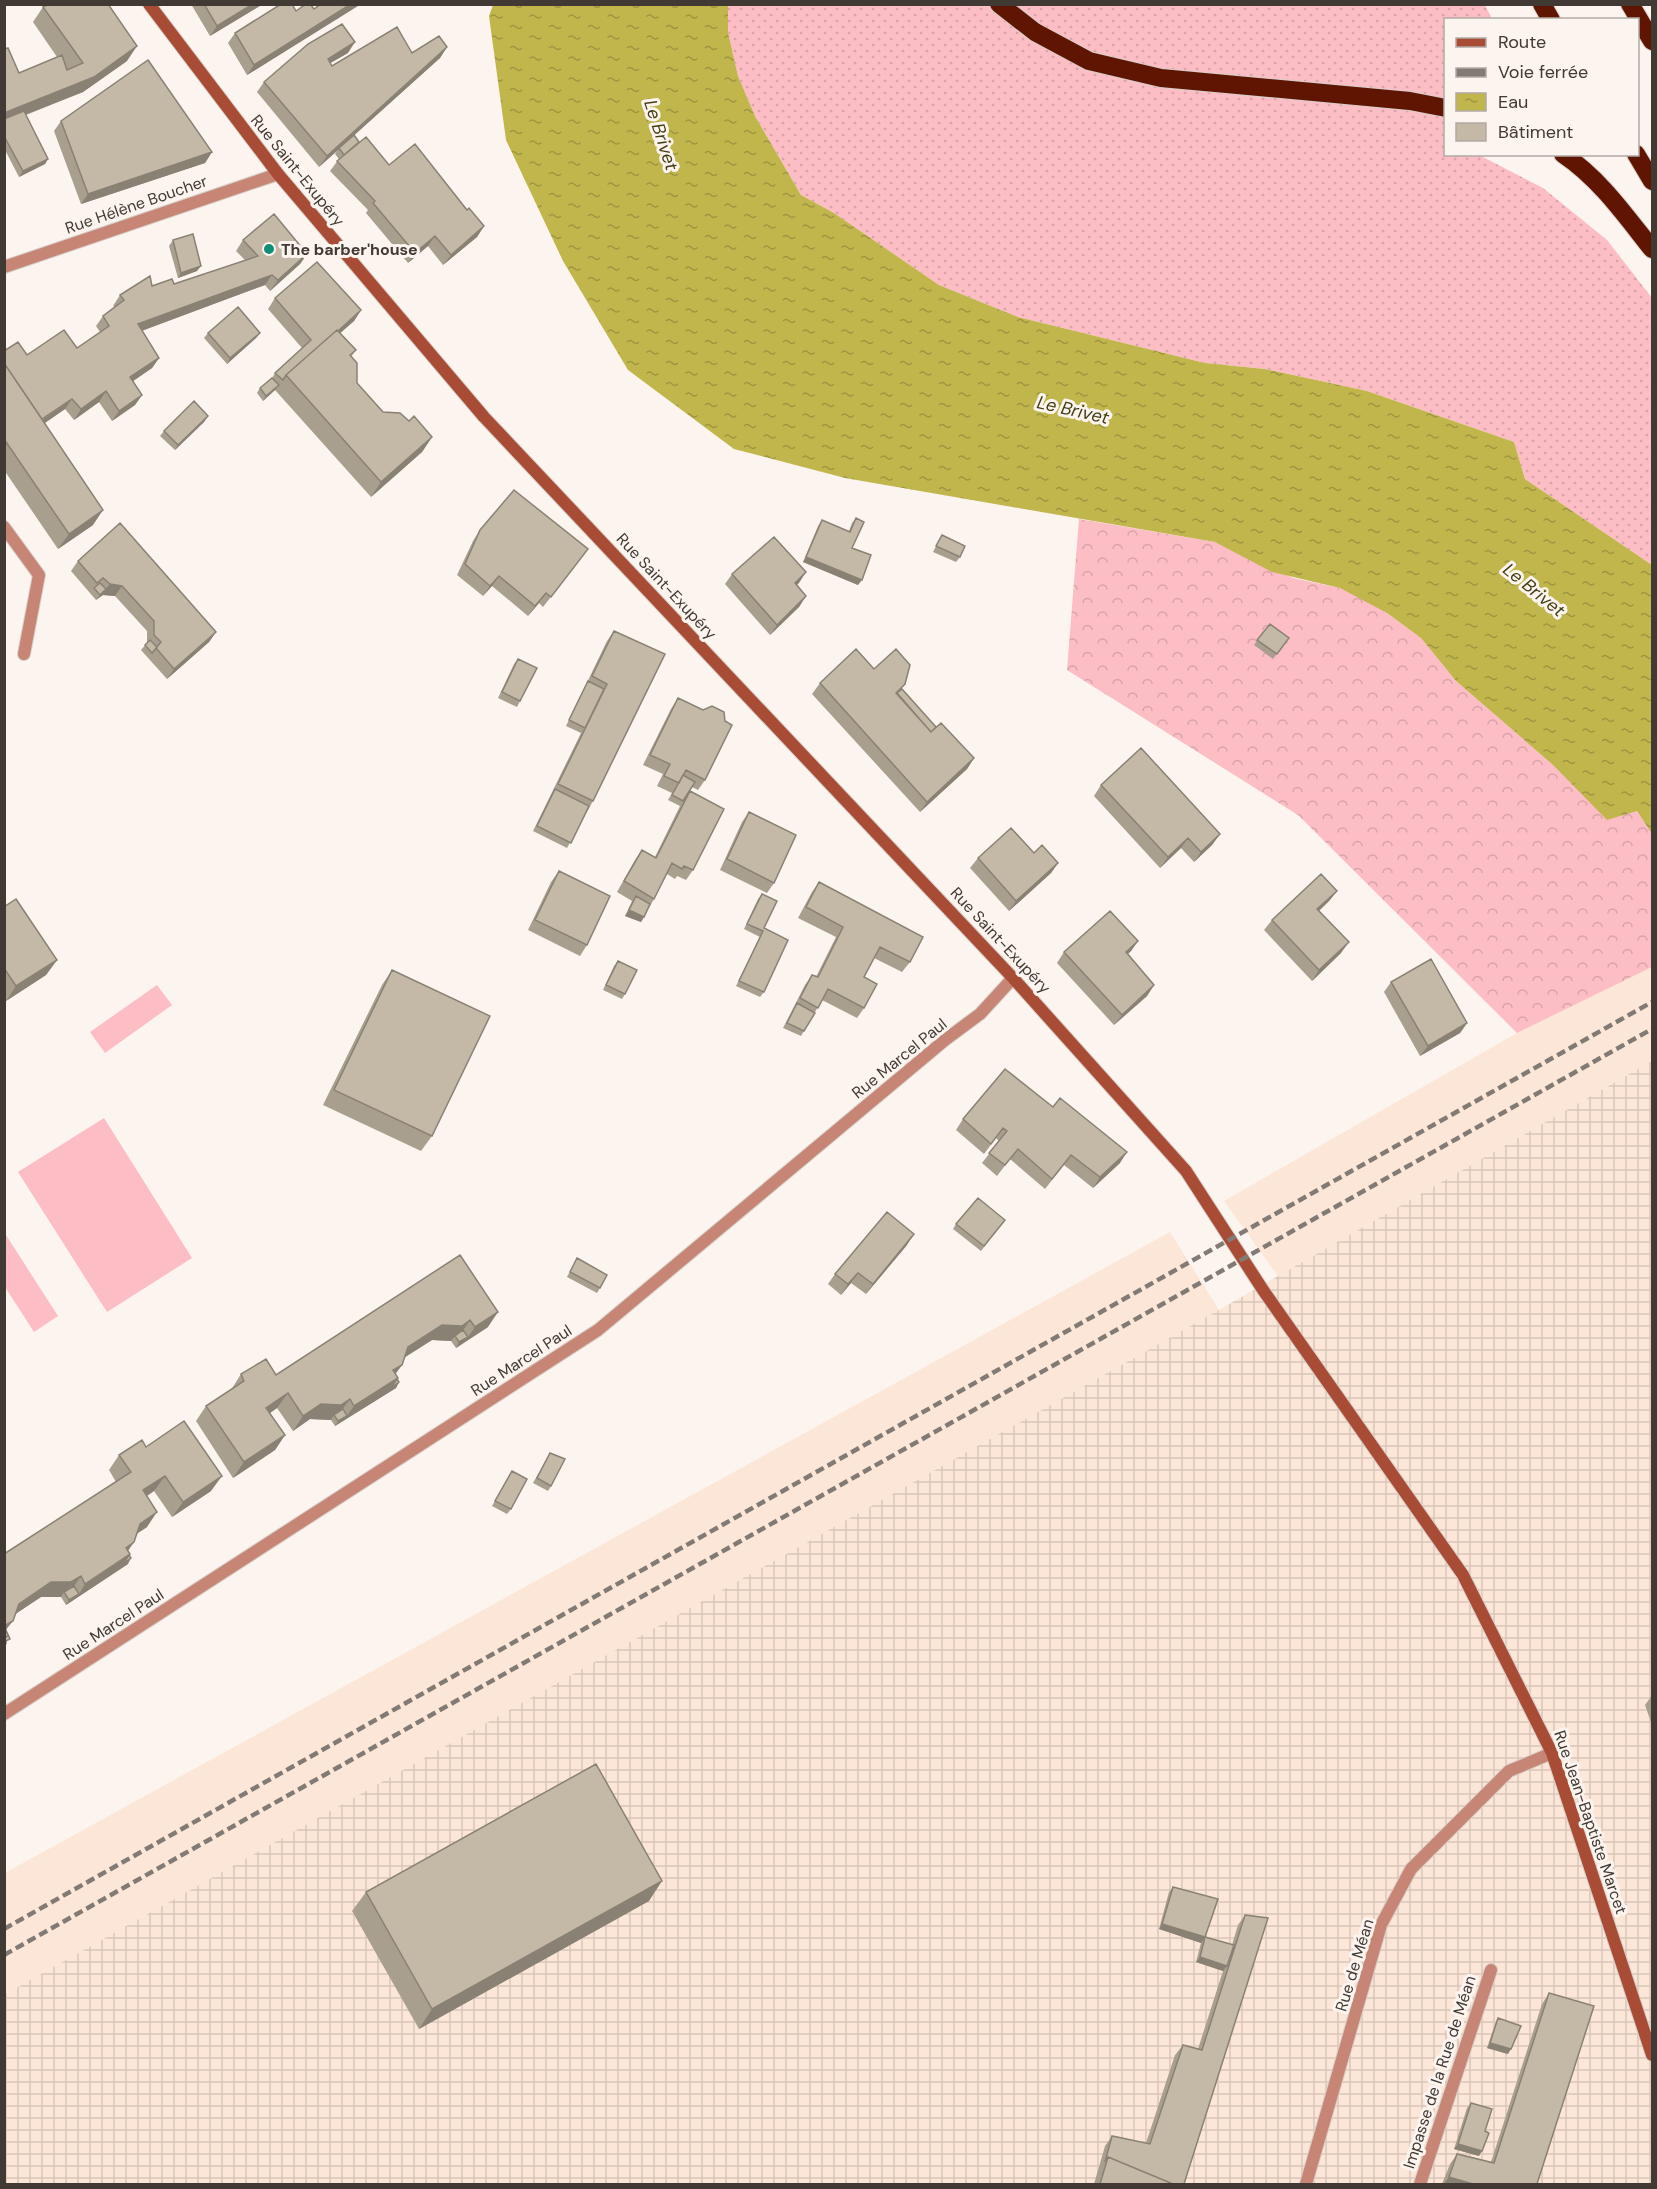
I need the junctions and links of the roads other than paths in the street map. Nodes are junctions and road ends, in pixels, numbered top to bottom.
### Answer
1 (149, 4) edge
2 (999, 4) edge
3 (1542, 4) edge
4 (1630, 4) edge
5 (1550, 18) edge
6 (1639, 18) edge
7 (1639, 18) edge
8 (1653, 41) edge
9 (1444, 108) edge
10 (1566, 156) edge
11 (1637, 156) edge
12 (278, 174) junction
13 (1653, 181) edge
14 (1653, 249) edge
15 (4, 267) edge
16 (4, 527) edge
17 (24, 654) dead end
18 (1013, 978) junction
19 (1463, 1575) joint
20 (4, 1714) edge
21 (1552, 1753) junction
22 (1491, 1970) dead end
23 (1653, 2055) edge
24 (1306, 2184) edge
25 (1420, 2184) edge

1 - 12 street, Rue Saint-Exupéry
2 - 9 highway
3 - 5 highway
4 - 7 highway
6 - 8 highway
10 - 14 highway
11 - 13 highway
12 - 15 street, Rue Hélène Boucher
12 - 18 street, Rue Saint-Exupéry
16 - 17 street
18 - 19 street, Rue Saint-Exupéry
18 - 20 street, Rue Marcel Paul
19 - 21 street, Rue Jean-Baptiste Marcet
21 - 23 street, Rue Jean-Baptiste Marcet
21 - 24 street, Rue de Méan
22 - 25 street, Impasse de la Rue de Méan

